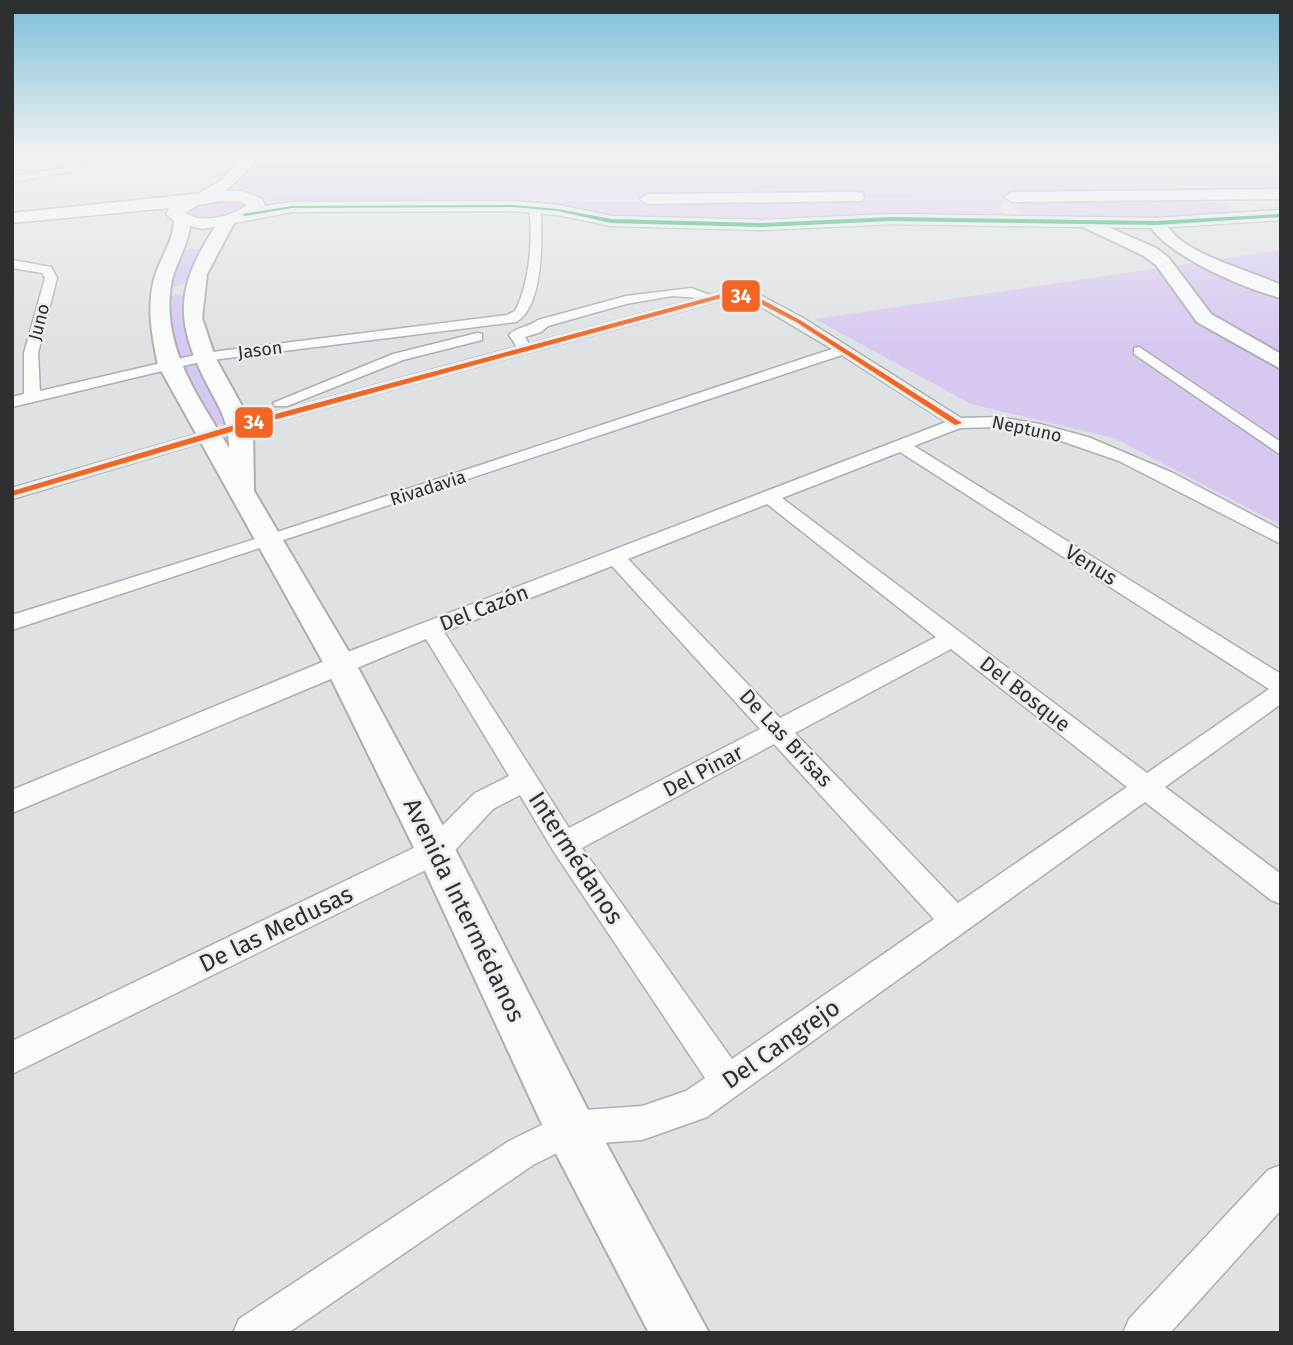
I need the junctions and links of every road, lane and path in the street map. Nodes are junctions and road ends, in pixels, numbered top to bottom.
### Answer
1 (30, 219) edge
2 (186, 219) edge
3 (232, 219) edge
4 (537, 219) edge
5 (611, 219) edge
6 (1024, 219) edge
7 (1252, 219) edge
8 (12, 220) edge
9 (1243, 220) joint
10 (1039, 222) junction
11 (1085, 222) junction
12 (1156, 223) junction
13 (214, 242) junction
14 (180, 244) junction
15 (20, 264) edge
16 (195, 288) junction
17 (160, 292) junction
18 (1281, 292) edge
19 (743, 296) joint
20 (710, 298) junction
21 (507, 332) junction
22 (526, 349) junction
23 (843, 350) junction
24 (1139, 351) dead end
25 (204, 357) junction
26 (1281, 363) edge
27 (169, 365) junction
28 (424, 377) junction
29 (32, 397) junction
30 (12, 402) edge
31 (958, 423) junction
32 (241, 426) junction
33 (208, 436) junction
34 (901, 445) junction
35 (1281, 450) edge
36 (242, 489) junction
37 (12, 494) edge
38 (769, 497) junction
39 (1281, 538) edge
40 (269, 541) junction
41 (615, 557) junction
42 (12, 623) edge
43 (431, 629) junction
44 (953, 638) junction
45 (340, 664) junction
46 (1281, 685) edge
47 (1281, 692) edge
48 (780, 730) junction
49 (525, 780) junction
50 (1145, 786) junction
51 (12, 802) edge
52 (564, 844) junction
53 (436, 851) junction
54 (1281, 891) edge
55 (956, 920) junction
56 (12, 1058) edge
57 (728, 1082) junction
58 (570, 1128) junction
59 (1281, 1183) edge
60 (253, 1333) edge
61 (680, 1333) edge
62 (1143, 1333) edge

1 - 8 main road
2 - 14 main road, Avenida Intermédanos
3 - 13 main road, Avenida Intermédanos
4 - 21 street
5 - 10 main road
6 - 10 main road
7 - 9 main road
9 - 12 main road
10 - 11 main road
11 - 12 main road
11 - 26 main road
12 - 18 main road
13 - 14 main road
13 - 16 main road, Avenida Intermédanos
14 - 17 main road, Avenida Intermédanos
15 - 29 street, Juno
16 - 17 main road
16 - 25 main road, Avenida Intermédanos
17 - 27 main road, Avenida Intermédanos
19 - 20 street
19 - 23 street
20 - 21 street
20 - 22 street
21 - 22 street
21 - 25 street, Jason
21 - 28 street
21 - 32 street
22 - 28 street
23 - 31 street
23 - 40 street, Rivadavia
24 - 35 street
25 - 27 street, Jason
25 - 32 main road, Avenida Intermédanos
27 - 29 street, Jason
27 - 33 main road, Avenida Intermédanos
28 - 32 street
29 - 30 street, Jason
31 - 34 street, Del Cazón
31 - 39 street, Neptuno
32 - 33 street
32 - 36 main road, Avenida Intermédanos
33 - 36 main road, Avenida Intermédanos
33 - 37 street
34 - 38 street, Del Cazón
34 - 46 street, Venus
36 - 40 main road, Avenida Intermédanos
38 - 41 street, Del Cazón
38 - 44 street, Del Bosque
40 - 42 street, Rivadavia
40 - 45 main road, Avenida Intermédanos
41 - 43 street, Del Cazón
41 - 48 street, De Las Brisas
43 - 45 street, Del Cazón
43 - 49 street, Intermédanos
44 - 48 street, Del Pinar
44 - 50 street, Del Bosque
45 - 51 street, Del Cazón
45 - 53 main road, Avenida Intermédanos
47 - 50 street, Del Cangrejo
48 - 52 street, Del Pinar
48 - 55 street, De Las Brisas
49 - 52 street, Intermédanos
49 - 53 street, De las Medusas
50 - 54 street, Del Bosque
50 - 55 street, Del Cangrejo
52 - 57 street, Intermédanos
53 - 56 street, De las Medusas
53 - 58 main road, Avenida Intermédanos
55 - 57 street, Del Cangrejo
57 - 58 street, Del Cangrejo
58 - 60 street, Del Cangrejo
58 - 61 main road, Avenida Intermédanos
59 - 62 street

